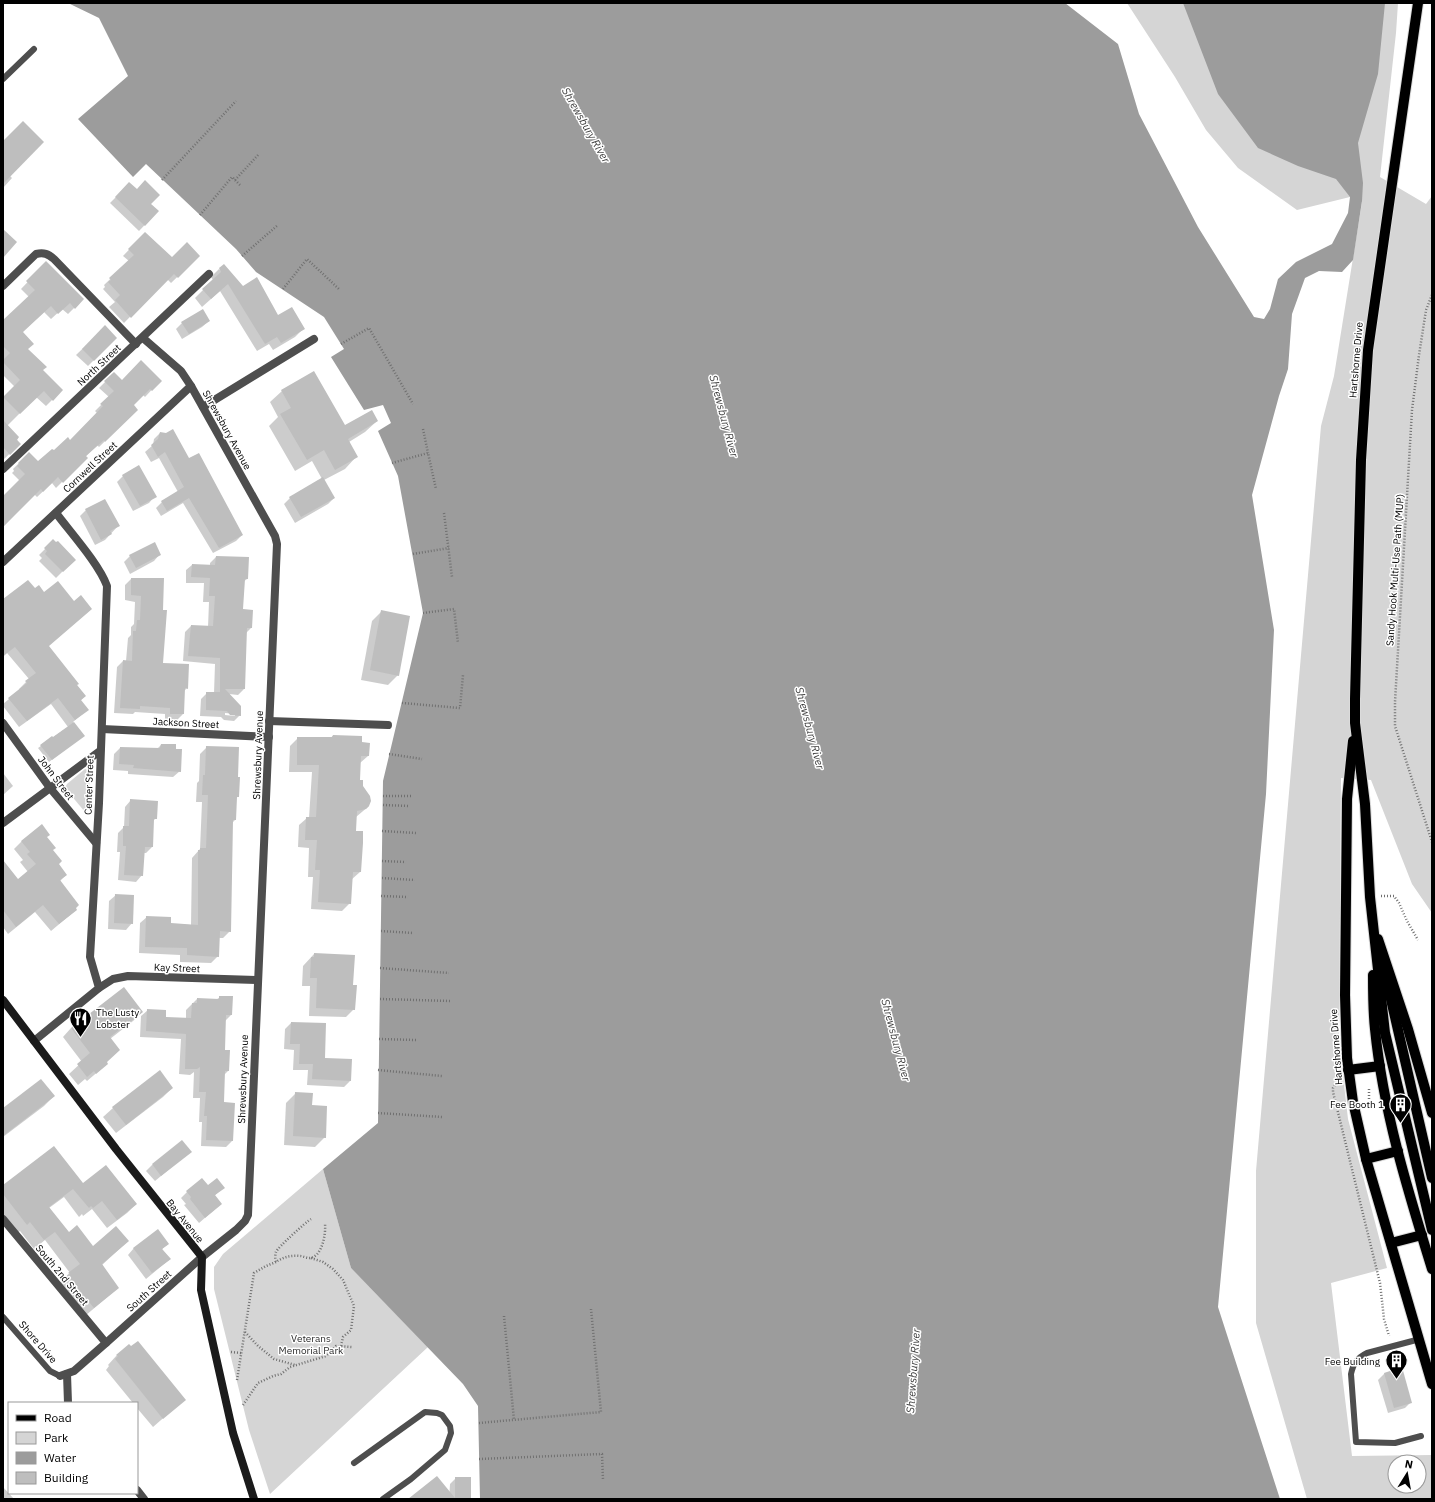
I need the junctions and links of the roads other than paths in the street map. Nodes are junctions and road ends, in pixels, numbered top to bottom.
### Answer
1 (1418, 3) edge
2 (34, 49) dead end
3 (3, 79) edge
4 (209, 274) dead end
5 (3, 286) edge
6 (143, 338) junction
7 (314, 339) dead end
8 (136, 344) junction
9 (191, 386) junction
10 (203, 407) junction
11 (3, 469) edge
12 (56, 514) junction
13 (3, 562) edge
14 (269, 721) junction
15 (3, 723) edge
16 (1355, 723) junction
17 (388, 725) dead end
18 (102, 729) junction
19 (269, 736) junction
20 (100, 751) junction
21 (50, 788) junction
22 (3, 824) edge
23 (96, 843) junction
24 (1372, 925) junction
25 (257, 980) junction
26 (99, 988) junction
27 (3, 1000) edge
28 (34, 1041) junction
29 (1380, 1066) junction
30 (1348, 1070) junction
31 (1432, 1113) edge
32 (1398, 1151) junction
33 (1366, 1159) junction
34 (1432, 1178) edge
35 (248, 1216) joint
36 (3, 1219) edge
37 (1432, 1230) edge
38 (1422, 1235) junction
39 (1391, 1243) junction
40 (202, 1257) junction
41 (1432, 1269) edge
42 (3, 1317) edge
43 (1420, 1339) junction
44 (106, 1344) junction
45 (64, 1375) junction
46 (1432, 1384) edge
47 (68, 1402) edge
48 (1421, 1436) dead end
49 (354, 1463) dead end
50 (254, 1499) edge
51 (383, 1499) edge

1 - 16 main road, Hartshorne Drive
2 - 3 lane
4 - 6 street, North Street
5 - 8 street
6 - 8 street, North Street
6 - 9 street, Shrewsbury Avenue
7 - 10 street
8 - 11 street, North Street
9 - 10 street, Shrewsbury Avenue
9 - 12 street, Cornwell Street
10 - 14 street, Shrewsbury Avenue
12 - 13 street, Cornwell Street
12 - 18 street, Center Street
14 - 17 street
14 - 19 street, Shrewsbury Avenue
15 - 21 street, John Street
16 - 24 main road, Hartshorne Drive
16 - 30 main road, Hartshorne Drive
18 - 19 street, Jackson Street
18 - 20 street, Center Street
19 - 25 street, Shrewsbury Avenue
20 - 21 street
20 - 23 street, Center Street
21 - 22 street
21 - 23 street, John Street
23 - 26 street, Center Street
24 - 29 main road
24 - 31 main road
24 - 34 main road
24 - 37 main road, Hartshorne Drive
25 - 26 street, Kay Street
25 - 35 street, Shrewsbury Avenue
26 - 28 street
27 - 28 street, Bay Avenue
28 - 40 street, Bay Avenue
29 - 30 main road
29 - 32 main road
30 - 33 main road, Hartshorne Drive
32 - 33 main road
32 - 38 main road
33 - 39 main road, Hartshorne Drive
35 - 40 street, South Street
36 - 44 street, South 2nd Street
38 - 39 main road
38 - 41 main road
39 - 43 main road, Hartshorne Drive
40 - 44 street, South Street
40 - 50 street, Bay Avenue
42 - 45 lane, Shore Drive
43 - 46 main road, Hartshorne Drive
43 - 48 lane
44 - 45 street, South Street
45 - 47 street
49 - 51 lane

